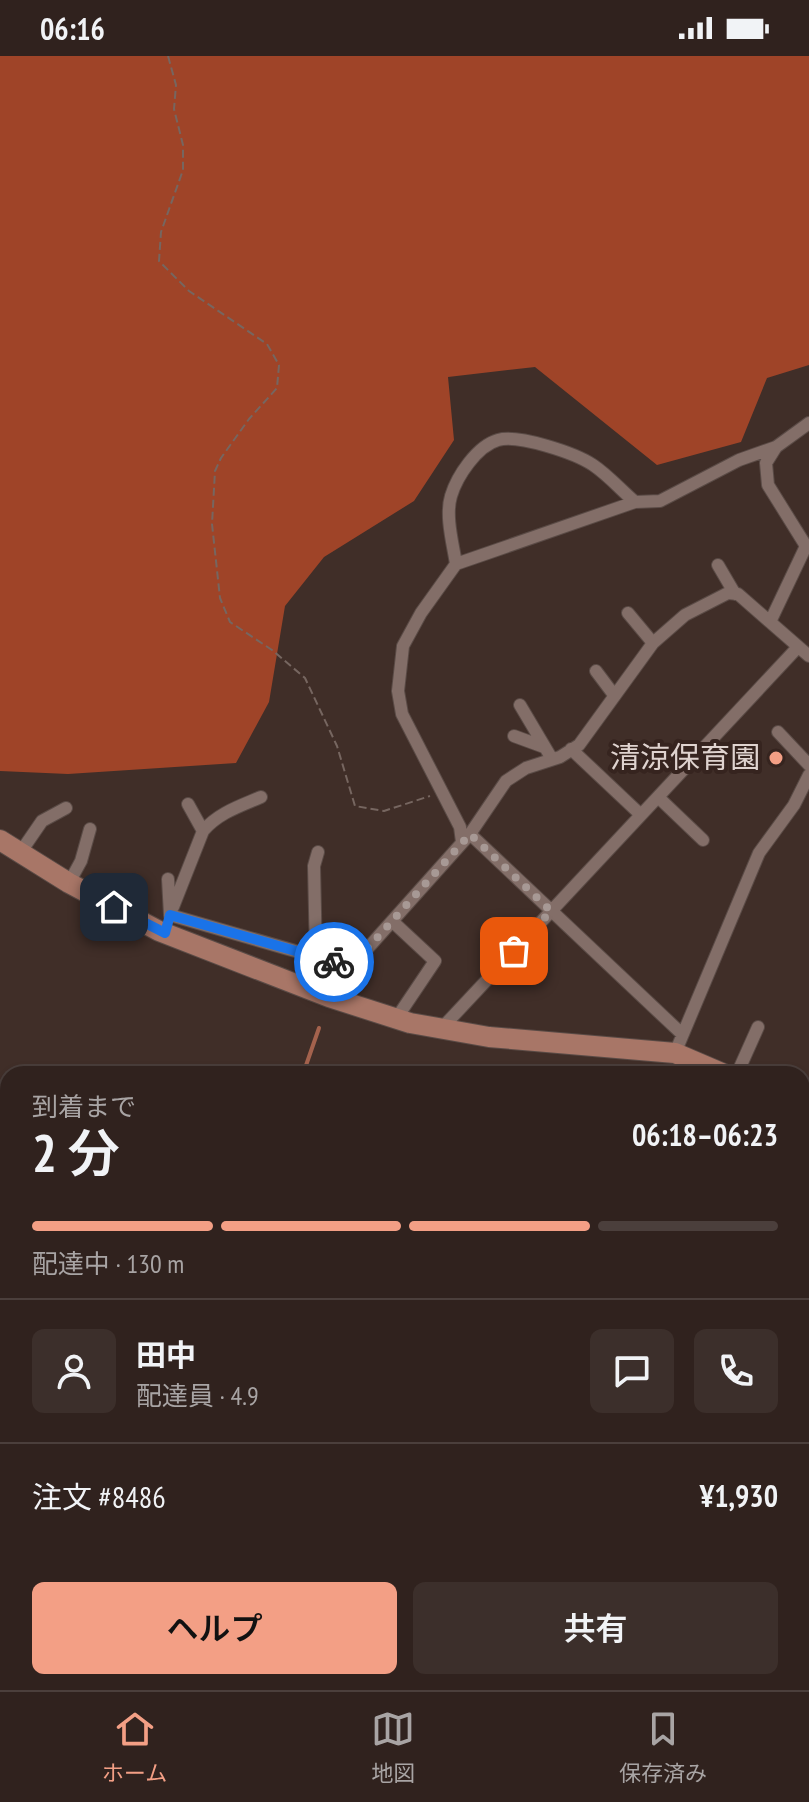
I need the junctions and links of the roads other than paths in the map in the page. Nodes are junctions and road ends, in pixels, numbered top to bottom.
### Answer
1 (809, 423) edge
2 (776, 447) junction
3 (635, 502) junction
4 (456, 564) junction
5 (718, 565) dead end
6 (735, 594) junction
7 (628, 613) dead end
8 (770, 622) junction
9 (653, 643) junction
10 (798, 647) junction
11 (809, 656) edge
12 (596, 671) dead end
13 (614, 695) junction
14 (520, 705) dead end
15 (778, 732) dead end
16 (514, 736) dead end
17 (544, 747) junction
18 (571, 749) junction
19 (552, 759) junction
20 (809, 765) edge
21 (809, 775) edge
22 (261, 797) dead end
23 (658, 797) junction
24 (188, 804) dead end
25 (66, 808) dead end
26 (641, 815) junction
27 (90, 829) dead end
28 (203, 831) junction
29 (466, 838) junction
30 (0, 840) edge
31 (703, 840) dead end
32 (318, 852) dead end
33 (20, 853) junction
34 (168, 879) dead end
35 (69, 883) junction
36 (551, 911) junction
37 (392, 921) junction
38 (168, 924) junction
39 (316, 957) junction
40 (351, 967) junction
41 (329, 997) junction
42 (396, 1019) junction
43 (758, 1027) dead end
44 (441, 1029) junction
45 (679, 1043) junction
46 (712, 1066) edge
47 (741, 1066) edge

1 - 2 street
2 - 3 street
2 - 8 street
3 - 4 street
3 - 4 street
4 - 29 street
5 - 6 street
6 - 8 street
6 - 9 street
7 - 9 street
8 - 10 street
9 - 13 street
10 - 11 street
10 - 23 street
12 - 13 street
13 - 18 street
14 - 17 street
15 - 20 street
16 - 17 street
17 - 19 street
18 - 19 street
18 - 26 street
19 - 29 street
21 - 45 street
22 - 28 street
23 - 26 street
23 - 31 street
24 - 28 street
25 - 33 street
26 - 36 street
27 - 35 street
28 - 38 street
29 - 36 street
29 - 37 street
30 - 33 main road
32 - 39 street
33 - 35 main road
34 - 38 street
35 - 38 main road
36 - 44 street
36 - 45 street
37 - 40 street
37 - 42 street
38 - 39 street
38 - 41 main road
39 - 40 street
40 - 41 street
41 - 42 main road
42 - 44 main road
43 - 47 street
44 - 45 main road
45 - 46 main road

